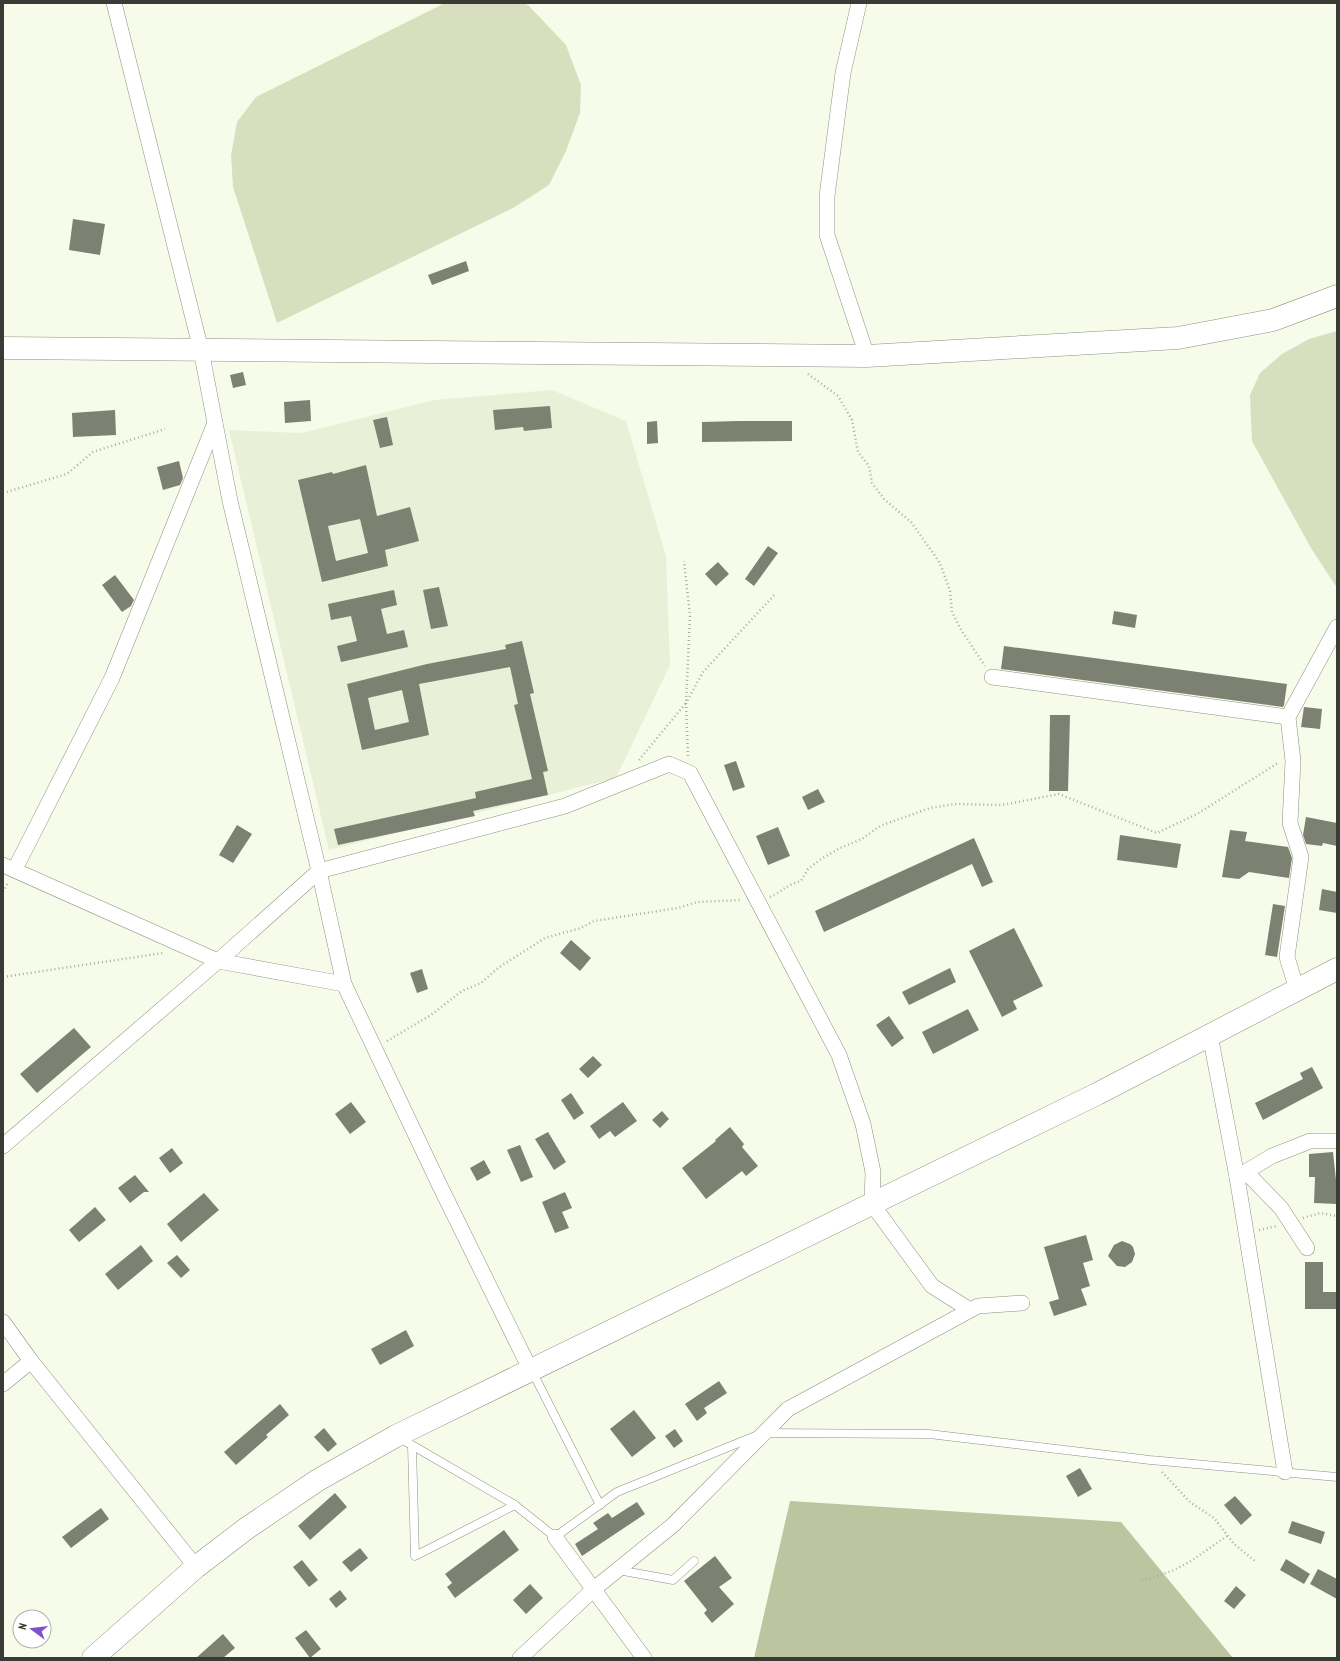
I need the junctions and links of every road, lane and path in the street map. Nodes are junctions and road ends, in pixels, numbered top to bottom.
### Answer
1 (114, 3) edge
2 (859, 3) edge
3 (1337, 296) edge
4 (3, 348) edge
5 (201, 350) junction
6 (784, 355) junction
7 (867, 356) junction
8 (215, 423) junction
9 (165, 429) dead end
10 (3, 492) edge
11 (684, 561) dead end
12 (776, 593) dead end
13 (1337, 627) edge
14 (992, 677) joint
15 (686, 703) junction
16 (1288, 717) junction
17 (1292, 754) junction
18 (690, 773) junction
19 (620, 784) junction
20 (9, 867) edge
21 (319, 871) junction
22 (756, 899) junction
23 (191, 949) junction
24 (218, 961) junction
25 (1337, 969) edge
26 (3, 977) edge
27 (344, 984) junction
28 (1296, 990) junction
29 (1210, 1035) junction
30 (374, 1048) junction
31 (1337, 1141) edge
32 (3, 1146) edge
33 (1242, 1175) junction
34 (872, 1204) junction
35 (1307, 1248) dead end
36 (1022, 1304) dead end
37 (970, 1310) junction
38 (3, 1322) edge
39 (31, 1361) junction
40 (531, 1371) junction
41 (3, 1384) edge
42 (764, 1433) junction
43 (404, 1441) junction
44 (1150, 1460) junction
45 (1285, 1472) junction
46 (1337, 1477) edge
47 (600, 1505) junction
48 (515, 1506) junction
49 (1227, 1536) junction
50 (555, 1537) junction
51 (1255, 1561) dead end
52 (694, 1562) dead end
53 (196, 1567) junction
54 (618, 1570) junction
55 (1142, 1581) dead end
56 (594, 1589) junction
57 (93, 1658) edge
58 (520, 1658) edge
59 (644, 1658) edge

1 - 5 street
2 - 7 street
3 - 7 main road
4 - 5 main road
5 - 6 main road
5 - 8 street
6 - 7 main road
6 - 14 path
8 - 20 street
8 - 21 street
9 - 10 path
11 - 15 path
12 - 15 path
13 - 16 street
14 - 16 street
15 - 18 path
15 - 19 path
16 - 17 street
17 - 22 path
17 - 28 street
18 - 19 street
18 - 22 street
19 - 21 street
20 - 23 street
21 - 24 street
21 - 27 street
22 - 30 path
22 - 34 street
23 - 24 street
23 - 26 path
24 - 27 street
24 - 32 street
25 - 28 main road
27 - 30 street
28 - 29 main road
29 - 33 street
29 - 34 main road
30 - 40 street
31 - 33 street
33 - 35 street
33 - 45 street
34 - 37 street
34 - 40 main road
36 - 37 street
37 - 42 street
38 - 39 street
39 - 41 street
39 - 53 street
40 - 43 main road
40 - 47 lane
42 - 44 lane
42 - 47 lane
42 - 54 street
43 - 48 lane
43 - 48 lane
43 - 53 main road
44 - 45 lane
44 - 49 path
45 - 46 lane
47 - 50 lane
48 - 50 lane
49 - 51 path
49 - 55 path
50 - 56 street
52 - 54 lane
53 - 57 main road
54 - 56 street
56 - 58 street
56 - 59 street

